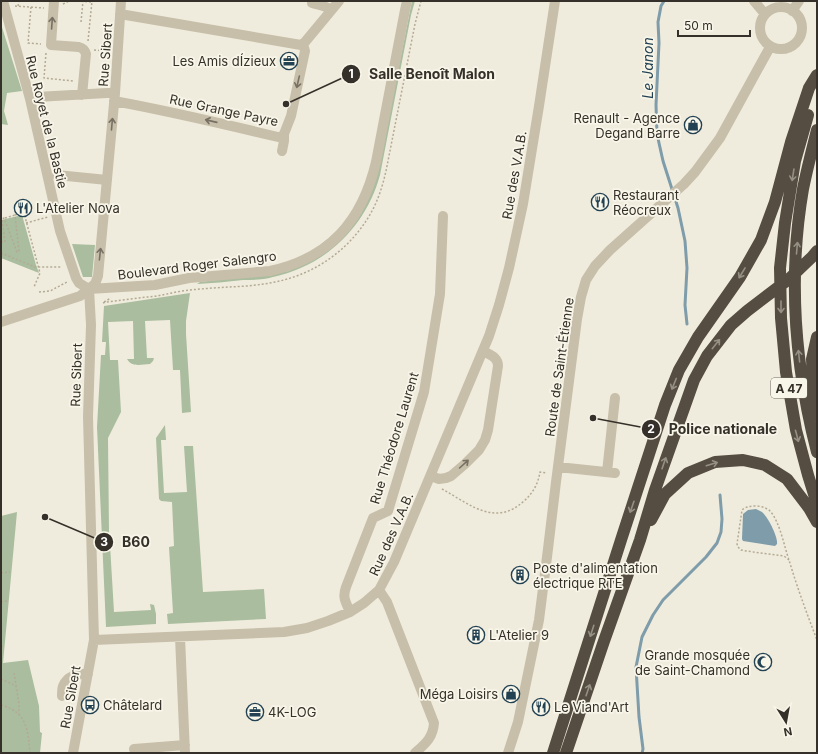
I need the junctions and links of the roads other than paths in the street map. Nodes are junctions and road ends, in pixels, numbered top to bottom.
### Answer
1 (3, 1) edge
2 (122, 1) edge
3 (312, 1) edge
4 (339, 1) edge
5 (407, 1) edge
6 (555, 1) edge
7 (754, 1) edge
8 (799, 1) edge
9 (56, 5) edge
10 (331, 10) junction
11 (792, 11) junction
12 (120, 14) junction
13 (765, 14) junction
14 (303, 44) junction
15 (770, 47) junction
16 (817, 75) edge
17 (817, 83) edge
18 (82, 94) junction
19 (115, 97) junction
20 (30, 99) junction
21 (817, 130) edge
22 (284, 134) junction
23 (282, 151) dead end
24 (57, 175) dead end
25 (107, 180) junction
26 (443, 216) dead end
27 (815, 254) edge
28 (89, 289) junction
29 (1, 322) edge
30 (817, 337) edge
31 (483, 351) junction
32 (615, 398) dead end
33 (809, 422) junction
34 (817, 452) edge
35 (554, 470) junction
36 (431, 476) junction
37 (817, 504) edge
38 (817, 522) edge
39 (640, 540) junction
40 (379, 590) junction
41 (350, 612) junction
42 (180, 637) junction
43 (94, 640) junction
44 (88, 674) junction
45 (62, 696) dead end
46 (134, 749) dead end
47 (185, 749) edge
48 (76, 751) edge
49 (415, 753) edge
50 (508, 753) edge
51 (553, 753) edge
52 (566, 753) edge

1 - 20 street, Rue Royet de la Bastie
2 - 12 street, Rue Sibert
3 - 10 street
4 - 10 street
5 - 28 street, Boulevard Roger Salengro
6 - 31 street, Rue des V.A.B.
7 - 13 street
8 - 11 street
18 -> 9 street
10 - 14 street
11 - 13 street
11 - 15 street
12 - 14 street
12 - 19 street, Rue Sibert
13 - 15 street
14 -> 22 street, Rue Grange Payre
15 - 35 street, Route de Saint-Étienne
16 -> 51 highway
17 -> 37 highway, A 47
18 - 19 street, Rue Grange Payre
18 - 20 street, Rue Grange Payre
22 -> 19 street, Rue Grange Payre
25 -> 19 street, Rue Sibert
20 - 28 street, Rue Royet de la Bastie
33 -> 21 highway, A 47
22 - 23 street
24 - 25 street
28 -> 25 street, Rue Sibert
26 - 41 street, Rue Théodore Laurent
39 -> 27 highway
28 - 29 street
28 - 43 street, Rue Sibert
30 - 33 highway
31 - 36 street, Rue des V.A.B.
36 -> 31 street
32 - 35 street
33 - 34 highway, A 47
35 - 50 street, Route de Saint-Étienne
36 - 40 street, Rue des V.A.B.
39 -> 38 highway
52 -> 39 highway
40 - 41 street, Rue des V.A.B.
40 - 49 street
41 - 42 street
42 - 43 street
42 - 47 street
43 - 44 street, Rue Sibert
44 - 45 street
44 - 48 street, Rue Sibert
46 - 47 street

